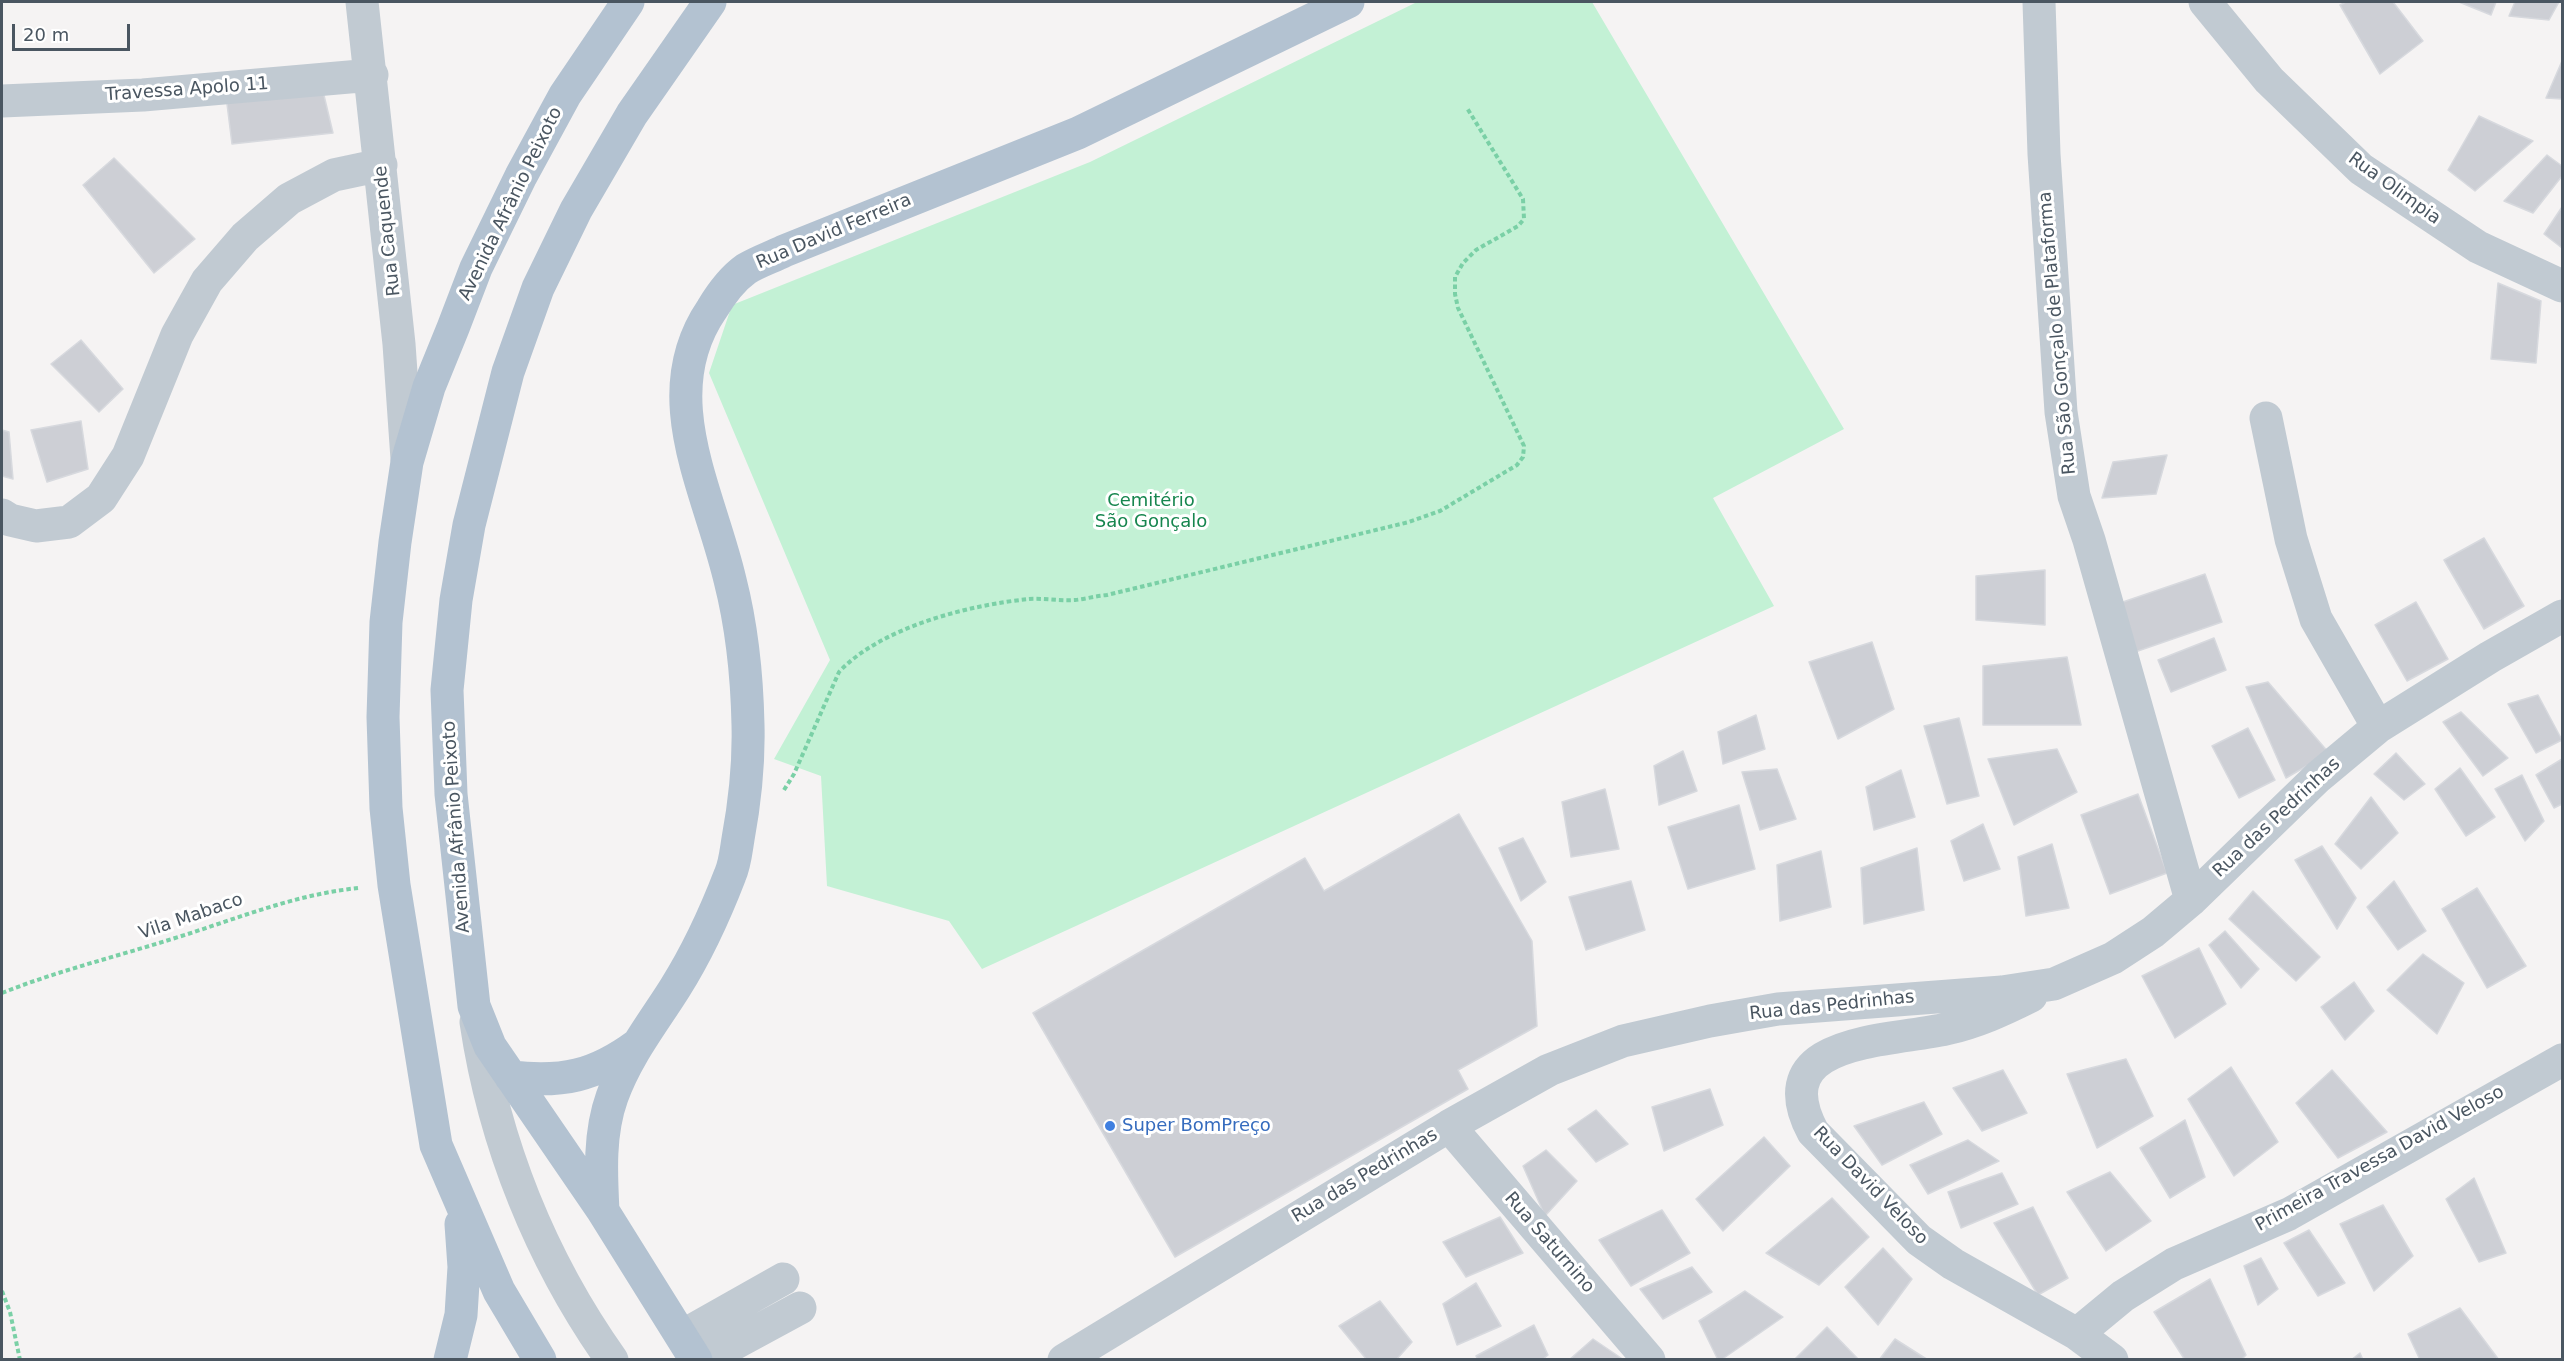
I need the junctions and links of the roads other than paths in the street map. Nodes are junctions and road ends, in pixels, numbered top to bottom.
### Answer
1 (362, 2) edge
2 (628, 2) edge
3 (710, 2) edge
4 (1348, 2) edge
5 (2039, 2) edge
6 (2205, 2) edge
7 (372, 75) junction
8 (2, 101) edge
9 (381, 165) junction
10 (2562, 286) edge
11 (2266, 418) dead end
12 (407, 462) junction
13 (2, 516) edge
14 (2562, 616) edge
15 (2378, 727) junction
16 (2191, 900) junction
17 (2054, 984) junction
18 (474, 1006) junction
19 (636, 1046) junction
20 (2562, 1060) edge
21 (511, 1077) junction
22 (1449, 1126) junction
23 (460, 1205) junction
24 (603, 1211) junction
25 (783, 1280) dead end
26 (800, 1308) dead end
27 (2077, 1335) junction
28 (689, 1348) edge
29 (450, 1359) edge
30 (540, 1359) edge
31 (612, 1359) edge
32 (704, 1359) edge
33 (1064, 1359) edge
34 (1650, 1359) edge
35 (2112, 1359) edge

1 - 7 street, Rua Caquende
2 - 12 main road, Avenida Afrânio Peixoto
3 - 18 main road, Avenida Afrânio Peixoto
4 - 19 main road, Rua David Ferreira
5 - 16 street, Rua São Gonçalo de Plataforma
6 - 10 street, Rua Olimpia
7 - 8 street, Travessa Apolo 11
7 - 9 street, Rua Caquende
9 - 12 street, Rua Caquende
9 - 13 street
11 - 15 street
12 - 23 main road, Avenida Afrânio Peixoto
14 - 15 street, Rua das Pedrinhas
15 - 16 street, Rua das Pedrinhas
16 - 17 street, Rua das Pedrinhas
17 - 22 street, Rua das Pedrinhas
17 - 27 street, Rua David Veloso
18 - 21 main road, Avenida Afrânio Peixoto
18 - 31 street
19 - 21 main road, Rua David Ferreira
19 - 24 main road, Rua David Ferreira
20 - 27 street, Primeira Travessa David Veloso
21 - 24 main road, Avenida Afrânio Peixoto
22 - 33 street, Rua das Pedrinhas
22 - 34 street, Rua Saturnino
23 - 29 main road
23 - 30 main road, Avenida Afrânio Peixoto
24 - 28 main road, Avenida Afrânio Peixoto
25 - 28 street
26 - 32 street
27 - 35 street, Rua David Veloso

